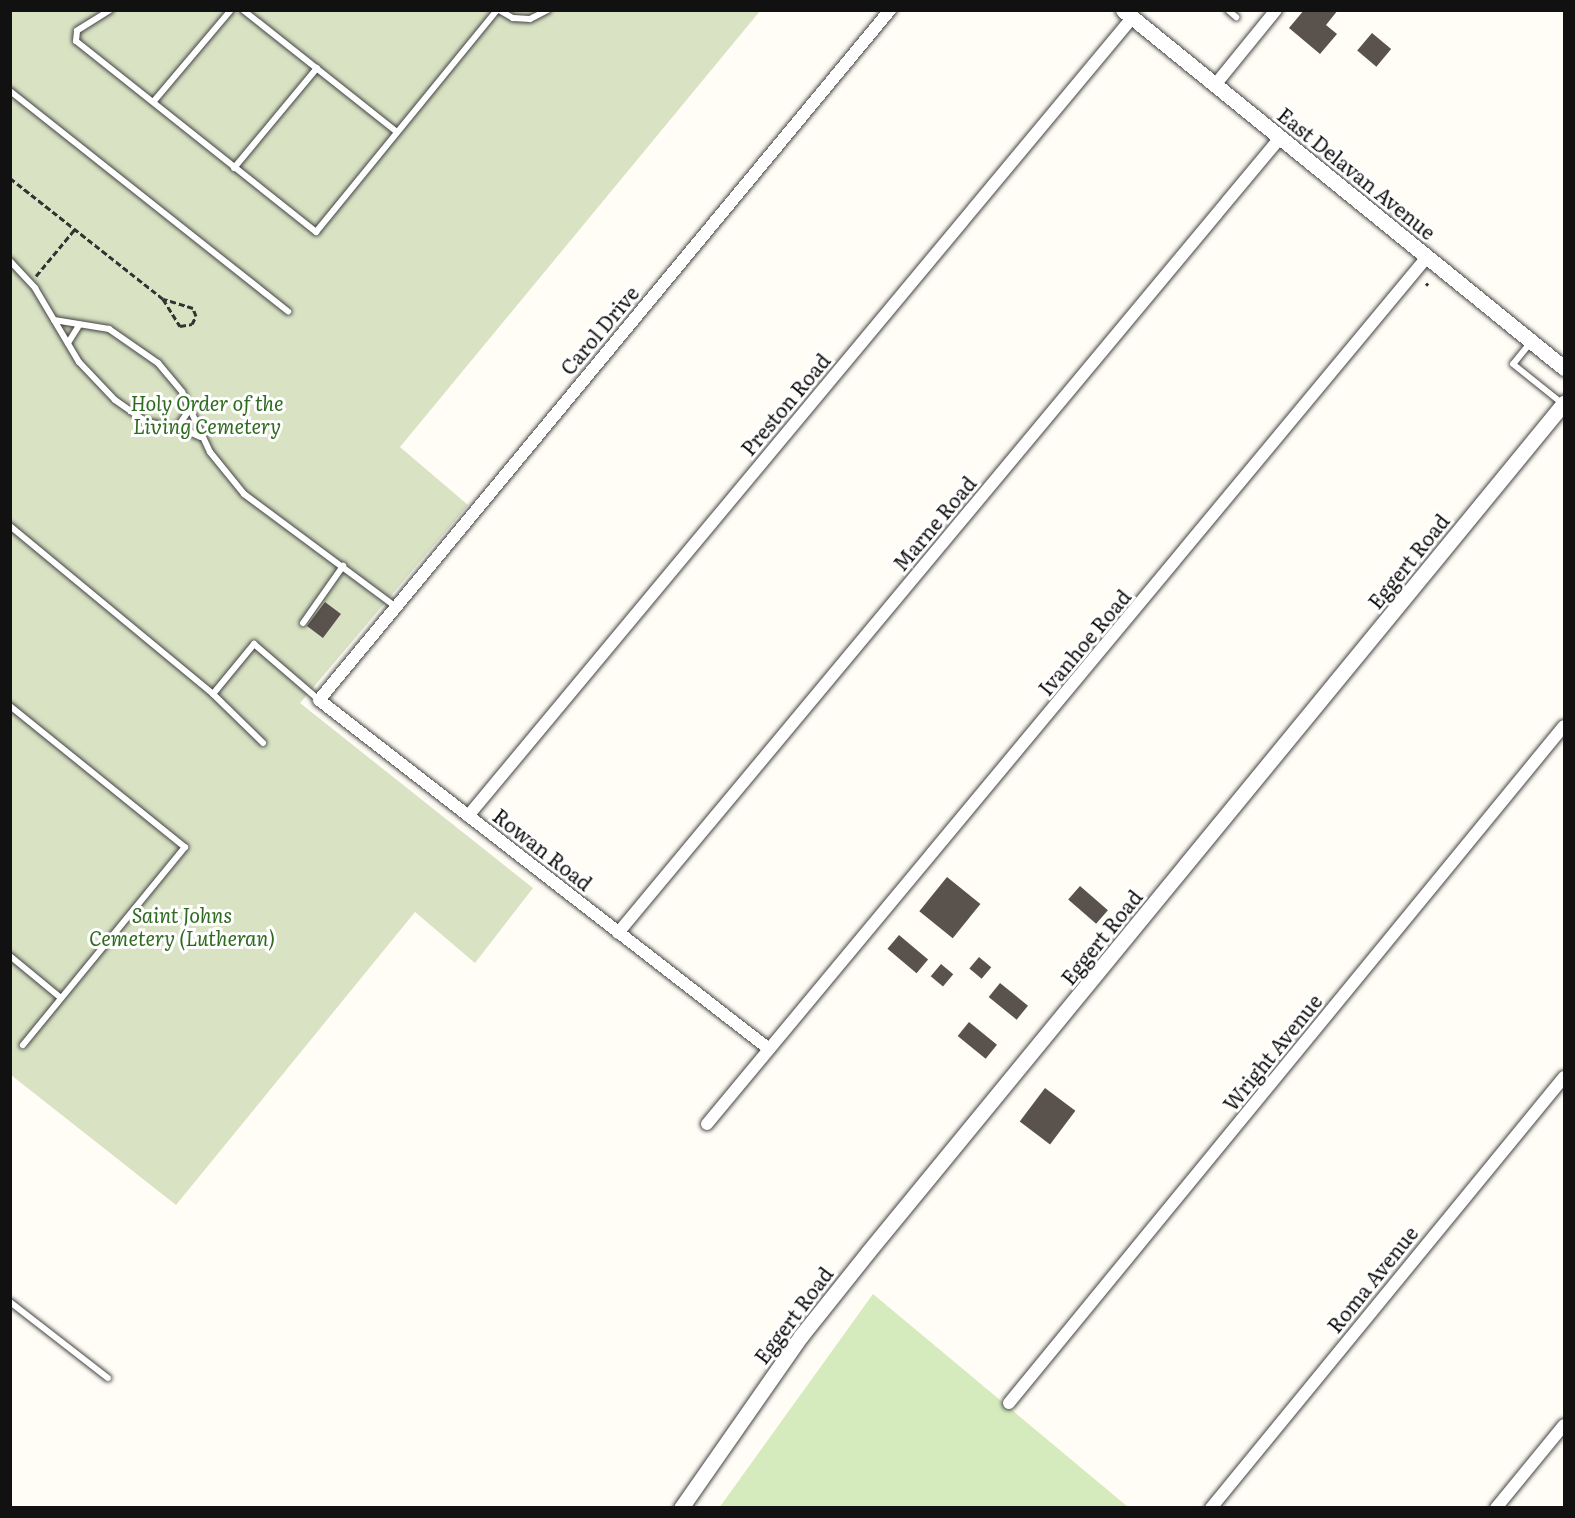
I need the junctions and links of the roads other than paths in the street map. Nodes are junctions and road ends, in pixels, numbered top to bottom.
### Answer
1 (110, 10) edge
2 (231, 10) edge
3 (243, 10) edge
4 (498, 10) edge
5 (548, 10) edge
6 (890, 10) edge
7 (1228, 10) edge
8 (1276, 10) edge
9 (1127, 14) edge
10 (1236, 17) dead end
11 (317, 68) junction
12 (1215, 86) junction
13 (10, 91) edge
14 (154, 101) junction
15 (397, 132) junction
16 (1280, 138) junction
17 (234, 168) junction
18 (1427, 257) junction
19 (10, 261) edge
20 (288, 311) dead end
21 (54, 320) junction
22 (80, 324) junction
23 (1532, 342) junction
24 (68, 343) junction
25 (1564, 368) edge
26 (1564, 404) edge
27 (190, 410) junction
28 (177, 428) junction
29 (202, 438) junction
30 (10, 526) edge
31 (344, 566) junction
32 (395, 606) junction
33 (303, 623) dead end
34 (213, 694) junction
35 (318, 700) junction
36 (10, 706) edge
37 (1564, 726) edge
38 (263, 743) dead end
39 (468, 816) junction
40 (618, 933) junction
41 (10, 956) edge
42 (61, 998) junction
43 (23, 1045) dead end
44 (768, 1050) junction
45 (1564, 1077) edge
46 (706, 1124) dead end
47 (10, 1302) edge
48 (108, 1378) dead end
49 (1009, 1403) dead end
50 (1564, 1425) edge
51 (681, 1508) edge
52 (1211, 1508) edge
53 (1496, 1508) edge

1 - 14 lane
2 - 14 lane
3 - 11 lane
4 - 5 lane
4 - 15 lane
6 - 32 street, Carol Drive
7 - 10 lane
8 - 12 street
9 - 12 street, East Delavan Avenue
9 - 39 street, Preston Road
11 - 15 lane
11 - 17 lane
12 - 16 street, East Delavan Avenue
13 - 20 lane
14 - 17 lane
15 - 17 lane
16 - 18 street, East Delavan Avenue
16 - 40 street, Marne Road
18 - 23 street, East Delavan Avenue
18 - 44 street, Ivanhoe Road
19 - 21 lane
21 - 22 lane
21 - 24 lane
22 - 24 lane
22 - 27 lane
23 - 25 street, East Delavan Avenue
23 - 26 lane
24 - 28 lane
26 - 51 street, Eggert Road
27 - 28 lane
27 - 29 lane
28 - 29 lane
29 - 31 lane
30 - 34 lane
31 - 32 lane
31 - 33 lane
32 - 35 street, Carol Drive
34 - 35 lane
34 - 38 lane
35 - 39 street, Rowan Road
36 - 42 lane
37 - 49 street, Wright Avenue
39 - 40 street, Rowan Road
40 - 44 street, Rowan Road
41 - 42 lane
42 - 43 lane
44 - 46 street, Ivanhoe Road
45 - 52 street, Roma Avenue
47 - 48 lane
50 - 53 street

